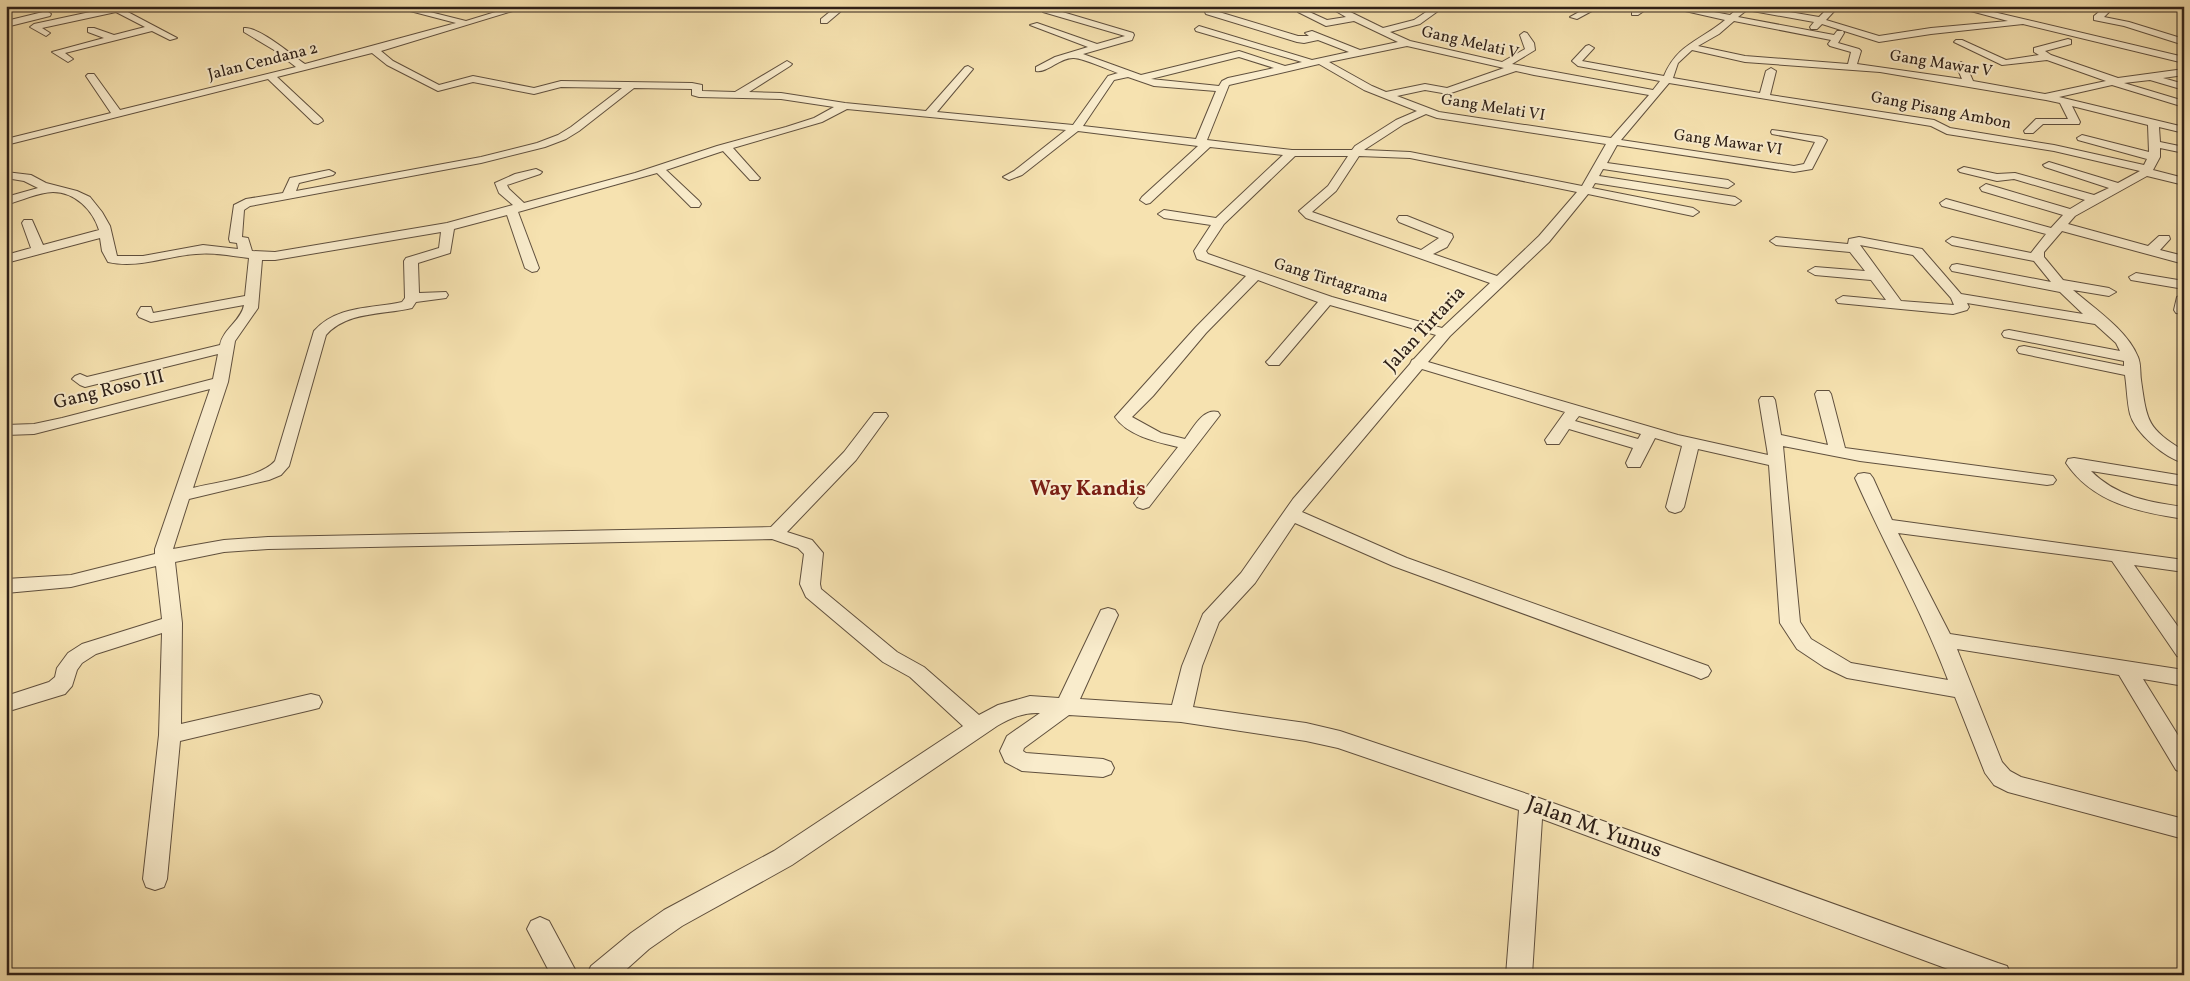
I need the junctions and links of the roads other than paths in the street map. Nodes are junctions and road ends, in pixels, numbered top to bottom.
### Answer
1 (131, 6) edge
2 (395, 6) edge
3 (428, 6) edge
4 (525, 6) edge
5 (843, 6) edge
6 (1047, 6) edge
7 (1331, 6) edge
8 (1441, 6) edge
9 (1597, 6) edge
10 (1647, 6) edge
11 (1667, 6) edge
12 (1835, 6) edge
13 (1956, 6) edge
14 (1745, 7) edge
15 (2109, 8) dead end
16 (118, 9) junction
17 (415, 10) junction
18 (1208, 12) dead end
19 (1302, 12) dead end
20 (1635, 12) dead end
21 (78, 17) junction
22 (1574, 17) dead end
23 (1354, 18) junction
24 (1731, 19) junction
25 (1819, 20) junction
26 (824, 21) dead end
27 (2022, 22) junction
28 (465, 23) junction
29 (6, 24) edge
30 (1034, 25) dead end
31 (2064, 26) dead end
32 (153, 28) junction
33 (1845, 28) junction
34 (1199, 29) dead end
35 (2053, 29) junction
36 (91, 30) dead end
37 (247, 30) dead end
38 (1300, 30) dead end
39 (1823, 30) dead end
40 (1382, 31) junction
41 (46, 34) dead end
42 (1524, 35) dead end
43 (1318, 37) junction
44 (113, 38) junction
45 (173, 38) dead end
46 (1836, 38) junction
47 (1959, 42) dead end
48 (2068, 42) dead end
49 (2082, 42) dead end
50 (2184, 42) edge
51 (1407, 43) junction
52 (1096, 47) junction
53 (1690, 47) junction
54 (1589, 48) dead end
55 (374, 50) junction
56 (1360, 53) junction
57 (1073, 54) junction
58 (2048, 57) junction
59 (68, 59) dead end
60 (2184, 60) edge
61 (2145, 61) dead end
62 (1317, 62) junction
63 (787, 64) dead end
64 (1504, 65) junction
65 (1961, 65) dead end
66 (1852, 67) junction
67 (2161, 67) dead end
68 (302, 68) junction
69 (1282, 68) junction
70 (1514, 68) junction
71 (1040, 69) dead end
72 (968, 70) dead end
73 (1770, 71) dead end
74 (2181, 72) edge
75 (1129, 74) junction
76 (91, 76) dead end
77 (270, 76) junction
78 (2149, 76) junction
79 (1140, 78) junction
80 (1667, 80) junction
81 (2114, 82) junction
82 (1969, 83) junction
83 (633, 84) junction
84 (2184, 87) edge
85 (1222, 90) junction
86 (1656, 93) junction
87 (739, 94) junction
88 (1385, 95) junction
89 (1764, 97) junction
90 (2046, 97) junction
91 (2064, 101) junction
92 (2184, 104) edge
93 (845, 106) junction
94 (1425, 110) junction
95 (117, 114) junction
96 (929, 114) junction
97 (318, 121) dead end
98 (2153, 123) junction
99 (1076, 128) junction
100 (2184, 130) edge
101 (2029, 131) dead end
102 (1776, 132) dead end
103 (2082, 138) dead end
104 (6, 142) edge
105 (1203, 143) junction
106 (726, 147) junction
107 (2184, 150) edge
108 (1292, 153) junction
109 (1356, 153) junction
110 (1607, 154) junction
111 (2151, 160) junction
112 (2048, 165) dead end
113 (658, 168) junction
114 (1709, 170) dead end
115 (1964, 170) dead end
116 (536, 172) dead end
117 (329, 173) dead end
118 (6, 175) edge
119 (1009, 177) dead end
120 (754, 178) dead end
121 (1593, 179) junction
122 (2184, 182) edge
123 (1728, 184) dead end
124 (2119, 187) junction
125 (54, 188) junction
126 (1986, 188) dead end
127 (1584, 192) junction
128 (288, 196) junction
129 (1146, 200) dead end
130 (2097, 200) junction
131 (6, 201) edge
132 (1735, 202) dead end
133 (1946, 203) dead end
134 (695, 204) dead end
135 (516, 208) junction
136 (1694, 212) dead end
137 (2071, 213) junction
138 (1164, 214) dead end
139 (1403, 219) dead end
140 (28, 222) dead end
141 (1219, 222) junction
142 (448, 227) junction
143 (2056, 229) junction
144 (106, 232) junction
145 (2164, 239) dead end
146 (1776, 241) dead end
147 (1952, 241) dead end
148 (1854, 248) junction
149 (40, 251) junction
150 (2151, 251) junction
151 (1422, 254) junction
152 (251, 255) junction
153 (2038, 258) junction
154 (6, 259) edge
155 (2184, 260) edge
156 (532, 268) dead end
157 (1957, 268) dead end
158 (1815, 271) dead end
159 (1254, 276) junction
160 (1874, 276) junction
161 (2136, 277) dead end
162 (1498, 281) junction
163 (2184, 285) edge
164 (2062, 286) junction
165 (2109, 292) dead end
166 (441, 295) dead end
167 (1957, 297) junction
168 (412, 298) junction
169 (253, 299) junction
170 (1327, 300) junction
171 (1842, 300) dead end
172 (1897, 305) junction
173 (146, 310) dead end
174 (2102, 321) junction
175 (1445, 333) junction
176 (2009, 334) dead end
177 (225, 348) junction
178 (2024, 350) dead end
179 (1274, 362) dead end
180 (1417, 363) junction
181 (2132, 365) junction
182 (80, 379) dead end
183 (220, 382) junction
184 (1822, 394) dead end
185 (1767, 400) dead end
186 (1212, 415) dead end
187 (880, 416) dead end
188 (1570, 417) junction
189 (6, 430) edge
190 (1647, 439) junction
191 (1774, 439) junction
192 (1553, 440) dead end
193 (1691, 443) junction
194 (1188, 445) junction
195 (1838, 452) junction
196 (2184, 458) edge
197 (1776, 462) junction
198 (1634, 463) dead end
199 (1864, 478) dead end
200 (2047, 480) dead end
201 (2184, 481) edge
202 (181, 496) junction
203 (1143, 503) dead end
204 (1675, 507) dead end
205 (2184, 513) edge
206 (1292, 514) junction
207 (1885, 525) junction
208 (777, 533) junction
209 (2118, 556) junction
210 (166, 558) junction
211 (2184, 566) edge
212 (6, 586) edge
213 (1108, 615) dead end
214 (172, 623) junction
215 (1943, 640) junction
216 (2184, 651) edge
217 (2126, 670) junction
218 (1701, 671) dead end
219 (2184, 678) edge
220 (1962, 690) junction
221 (311, 702) dead end
222 (6, 704) edge
223 (1066, 706) junction
224 (1181, 714) junction
225 (978, 727) junction
226 (170, 735) junction
227 (2184, 764) edge
228 (1103, 768) dead end
229 (1531, 805) junction
230 (2184, 829) edge
231 (155, 879) dead end
232 (540, 929) dead end
233 (565, 975) edge
234 (600, 975) edge
235 (1519, 975) edge
236 (1998, 975) edge

1 - 16 street
2 - 17 street
3 - 17 street
4 - 28 street, Jalan Cendana 2
5 - 26 street
6 - 52 street
7 - 23 street
8 - 40 street
9 - 22 street
10 - 20 street
11 - 24 street
12 - 25 street
13 - 27 street
14 - 24 street, Jalan Tirtaria
14 - 25 street
15 - 50 street
16 - 21 street
16 - 32 street
17 - 28 street
18 - 43 street
19 - 23 street
21 - 29 street
21 - 41 street
23 - 40 street
24 - 46 street
24 - 53 street, Jalan Tirtaria
25 - 33 street
25 - 39 street
27 - 33 street
27 - 35 street
28 - 55 street, Jalan Cendana 2
30 - 52 street
31 - 35 street
32 - 44 street
32 - 45 street
33 - 46 street
34 - 62 street, Gang Melati VI
35 - 60 street
36 - 44 street
37 - 68 street
38 - 43 street
40 - 51 street
42 - 64 street
43 - 56 street
44 - 59 street
46 - 66 street
47 - 58 street
48 - 58 street
49 - 61 street
51 - 56 street, Gang Melati V
51 - 64 street, Gang Melati V
52 - 57 street
53 - 66 street, Gang Mawar V
53 - 80 street, Jalan Tirtaria
54 - 80 street, Gang Pisang Ambon
55 - 68 street, Jalan Cendana 2
55 - 83 street
56 - 62 street, Gang Melati V
57 - 71 street
57 - 75 street
58 - 81 street
62 - 69 street, Gang Melati V
62 - 88 street, Gang Melati VI
63 - 87 street
64 - 70 street, Gang Melati V
65 - 82 street
66 - 82 street, Gang Mawar V
67 - 74 street
68 - 77 street, Jalan Cendana 2
69 - 79 street
69 - 85 street, Gang Melati V
70 - 86 street, Gang Melati V
70 - 88 street
72 - 96 street
73 - 89 street
74 - 78 street
75 - 79 street
75 - 99 street
76 - 95 street
77 - 95 street, Jalan Cendana 2
77 - 97 street
78 - 81 street
78 - 84 street
79 - 85 street
80 - 86 street, Jalan Tirtaria
80 - 89 street, Gang Pisang Ambon
81 - 90 street
81 - 92 street
82 - 90 street, Gang Mawar V
83 - 87 street
83 - 128 street
85 - 105 street
86 - 110 street, Jalan Tirtaria
87 - 93 street
88 - 94 street, Gang Melati VI
89 - 111 street, Gang Pisang Ambon
90 - 91 street, Gang Mawar V
91 - 98 street, Gang Mawar V
91 - 101 street
93 - 96 street
93 - 106 street
94 - 109 street
94 - 110 street, Gang Melati VI
95 - 104 street, Jalan Cendana 2
96 - 99 street
98 - 100 street, Gang Mawar V
98 - 111 street
99 - 105 street
99 - 119 street
102 - 110 street, Gang Mawar VI
103 - 111 street
105 - 108 street
105 - 129 street
106 - 113 street
106 - 120 street
107 - 111 street
108 - 109 street
108 - 141 street
109 - 127 street
109 - 151 street
110 - 114 street
110 - 121 street, Jalan Tirtaria
110 - 123 street
111 - 122 street
111 - 124 street
112 - 124 street
113 - 134 street
113 - 135 street
115 - 130 street
116 - 135 street
117 - 128 street
118 - 125 street
121 - 127 street, Jalan Tirtaria
121 - 132 street
124 - 130 street
125 - 131 street
125 - 144 street
126 - 137 street
127 - 136 street
127 - 162 street, Jalan Tirtaria
128 - 152 street
130 - 137 street
133 - 143 street
135 - 142 street
135 - 156 street
137 - 143 street
138 - 141 street
139 - 151 street
140 - 149 street
141 - 159 street, Gang Tirtagrama
142 - 152 street
142 - 168 street
143 - 150 street
143 - 153 street
144 - 149 street
144 - 152 street
145 - 150 street
146 - 148 street
147 - 153 street
148 - 160 street
148 - 167 street
149 - 154 street
150 - 155 street
151 - 162 street
152 - 169 street
153 - 164 street
157 - 164 street
158 - 160 street
159 - 170 street, Gang Tirtagrama
159 - 194 street
160 - 172 street
161 - 163 street
162 - 175 street, Jalan Tirtaria
164 - 165 street
164 - 174 street
166 - 168 street
167 - 172 street
167 - 174 street
168 - 202 street
169 - 173 street
169 - 177 street
170 - 175 street, Gang Tirtagrama
170 - 179 street
171 - 172 street
174 - 181 street
175 - 180 street, Jalan Tirtaria
176 - 181 street
177 - 182 street
177 - 183 street
178 - 181 street
180 - 188 street
180 - 206 street, Jalan Tirtaria
181 - 196 street
183 - 189 street, Gang Roso III
183 - 202 street
184 - 195 street
185 - 191 street
186 - 194 street
187 - 208 street
188 - 190 street
188 - 192 street
190 - 193 street
190 - 198 street
191 - 195 street
191 - 197 street
193 - 197 street
193 - 204 street
194 - 203 street
195 - 200 street
197 - 220 street
199 - 207 street
201 - 205 street
202 - 210 street
206 - 218 street
206 - 224 street, Jalan Tirtaria
207 - 209 street
207 - 215 street
208 - 210 street
208 - 225 street
209 - 211 street
209 - 216 street
210 - 212 street
210 - 214 street
213 - 223 street
214 - 222 street
214 - 226 street
215 - 217 street
215 - 220 street
217 - 219 street
217 - 227 street
220 - 230 street
221 - 226 street
223 - 224 street, Jalan M. Yunus
223 - 225 street, Jalan M. Yunus
223 - 228 street
224 - 229 street, Jalan M. Yunus
225 - 234 street, Jalan M. Yunus
226 - 231 street
229 - 235 street
229 - 236 street, Jalan M. Yunus
232 - 233 street

